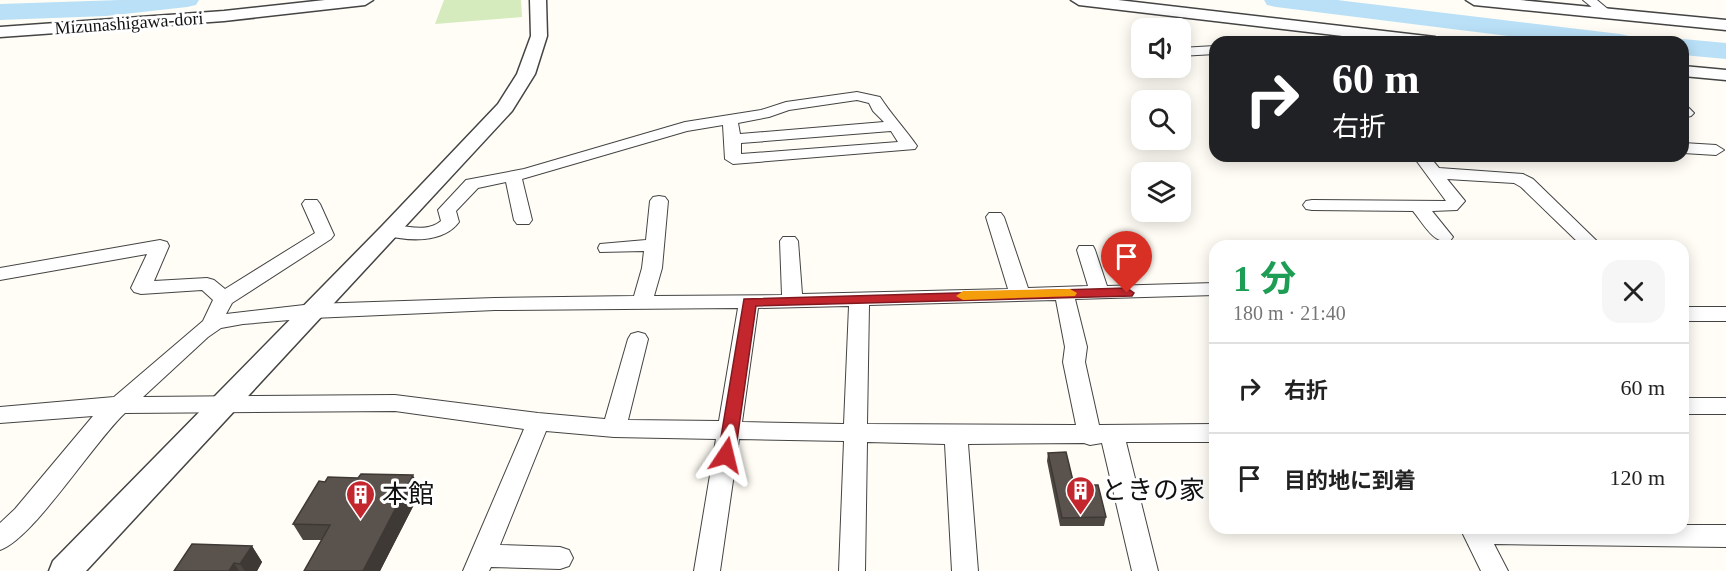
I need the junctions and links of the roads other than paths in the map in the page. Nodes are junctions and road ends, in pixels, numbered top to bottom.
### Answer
1 (365, 0) edge
2 (538, 0) edge
3 (1079, 0) edge
4 (1474, 0) edge
5 (1589, 0) edge
6 (1609, 15) junction
7 (1726, 25) edge
8 (0, 32) edge
9 (1349, 36) edge
10 (1209, 50) edge
11 (1191, 51) edge
12 (1689, 72) edge
13 (1726, 75) edge
14 (730, 120) junction
15 (895, 126) junction
16 (733, 139) junction
17 (1689, 148) edge
18 (1716, 150) dead end
19 (1426, 162) edge
20 (1435, 173) junction
21 (513, 176) junction
22 (659, 201) dead end
23 (311, 204) dead end
24 (1312, 205) dead end
25 (1418, 206) junction
26 (995, 217) dead end
27 (523, 220) dead end
28 (390, 231) junction
29 (1444, 237) dead end
30 (1587, 240) edge
31 (789, 241) dead end
32 (654, 245) junction
33 (608, 248) dead end
34 (1086, 250) dead end
35 (0, 274) edge
36 (1209, 289) edge
37 (1064, 293) junction
38 (1100, 293) junction
39 (1020, 294) junction
40 (224, 298) junction
41 (859, 299) junction
42 (792, 301) junction
43 (749, 302) junction
44 (642, 303) junction
45 (313, 310) junction
46 (1689, 314) edge
47 (1726, 314) edge
48 (215, 323) junction
49 (639, 339) dead end
50 (121, 405) junction
51 (225, 405) junction
52 (1689, 406) edge
53 (1726, 406) edge
54 (0, 415) edge
55 (538, 422) junction
56 (614, 428) junction
57 (730, 432) junction
58 (1209, 433) edge
59 (856, 434) junction
60 (956, 435) junction
61 (1101, 436) junction
62 (1476, 534) edge
63 (1642, 534) edge
64 (1726, 536) edge
65 (0, 539) edge
66 (560, 558) dead end
67 (479, 564) edge
68 (65, 571) edge
69 (707, 571) edge
70 (852, 571) edge
71 (965, 571) edge
72 (1145, 571) edge
73 (1495, 571) edge

1 - 8 street, Mizunashigawa-dori
2 - 28 street
3 - 9 street
4 - 6 street
5 - 6 street
6 - 7 street
10 - 11 street
12 - 13 street
14 - 15 street
14 - 16 street
14 - 21 street
15 - 16 street
15 - 16 street
17 - 18 street
19 - 20 street
20 - 25 street
20 - 30 street
21 - 27 street
21 - 28 street
22 - 32 street
23 - 40 street
24 - 25 street
25 - 29 street
26 - 39 street
28 - 45 street
31 - 42 street
32 - 33 street
32 - 44 street
34 - 38 street
35 - 40 street
36 - 38 street
37 - 38 street
37 - 39 street
37 - 61 street
39 - 41 street
40 - 48 street
41 - 42 street
41 - 59 street
42 - 43 street
43 - 44 street
43 - 57 street
44 - 45 street
45 - 48 street
45 - 51 street
46 - 47 street
48 - 50 street
49 - 56 street
50 - 51 street
50 - 54 street
50 - 65 street
51 - 55 street
51 - 68 street
52 - 53 street
55 - 56 street
55 - 67 street
56 - 57 street
57 - 59 street
57 - 69 street
58 - 61 street
59 - 60 street
59 - 70 street
60 - 61 street
60 - 71 street
61 - 72 street
62 - 73 street
63 - 64 street
66 - 67 street

